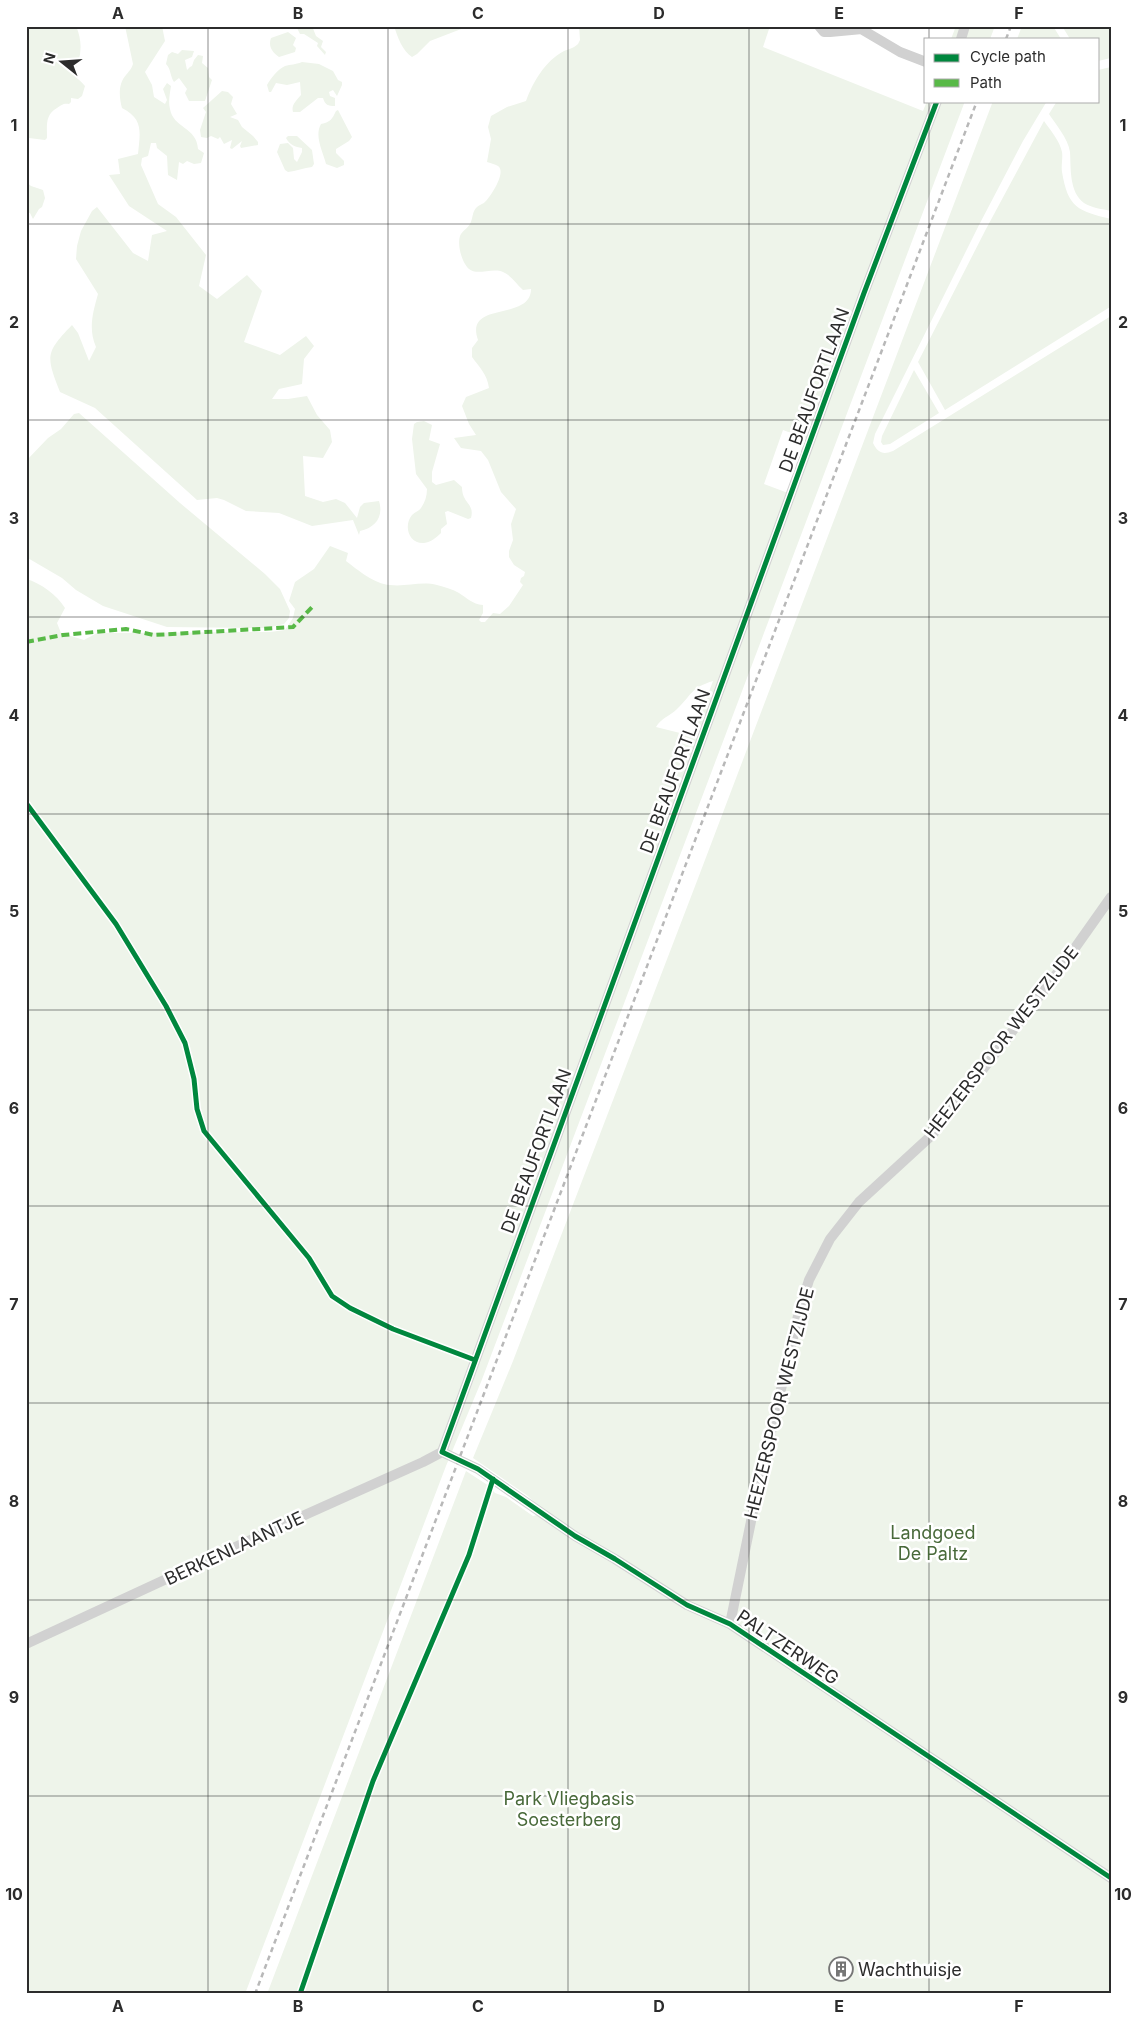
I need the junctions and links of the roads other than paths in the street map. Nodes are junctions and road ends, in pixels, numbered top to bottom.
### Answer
1 (819, 26) edge
2 (965, 26) edge
3 (859, 28) edge
4 (960, 38) edge
5 (924, 61) edge
6 (937, 102) edge
7 (1111, 897) edge
8 (442, 1452) junction
9 (730, 1624) junction
10 (26, 1644) edge
11 (1111, 1878) edge

1 - 3 street
2 - 4 street
3 - 5 street
6 - 8 street, DE BEAUFORTLAAN
7 - 9 street, HEEZERSPOOR WESTZIJDE
8 - 9 street, PALTZERWEG
8 - 10 street, BERKENLAANTJE
9 - 11 street, PALTZERWEG

